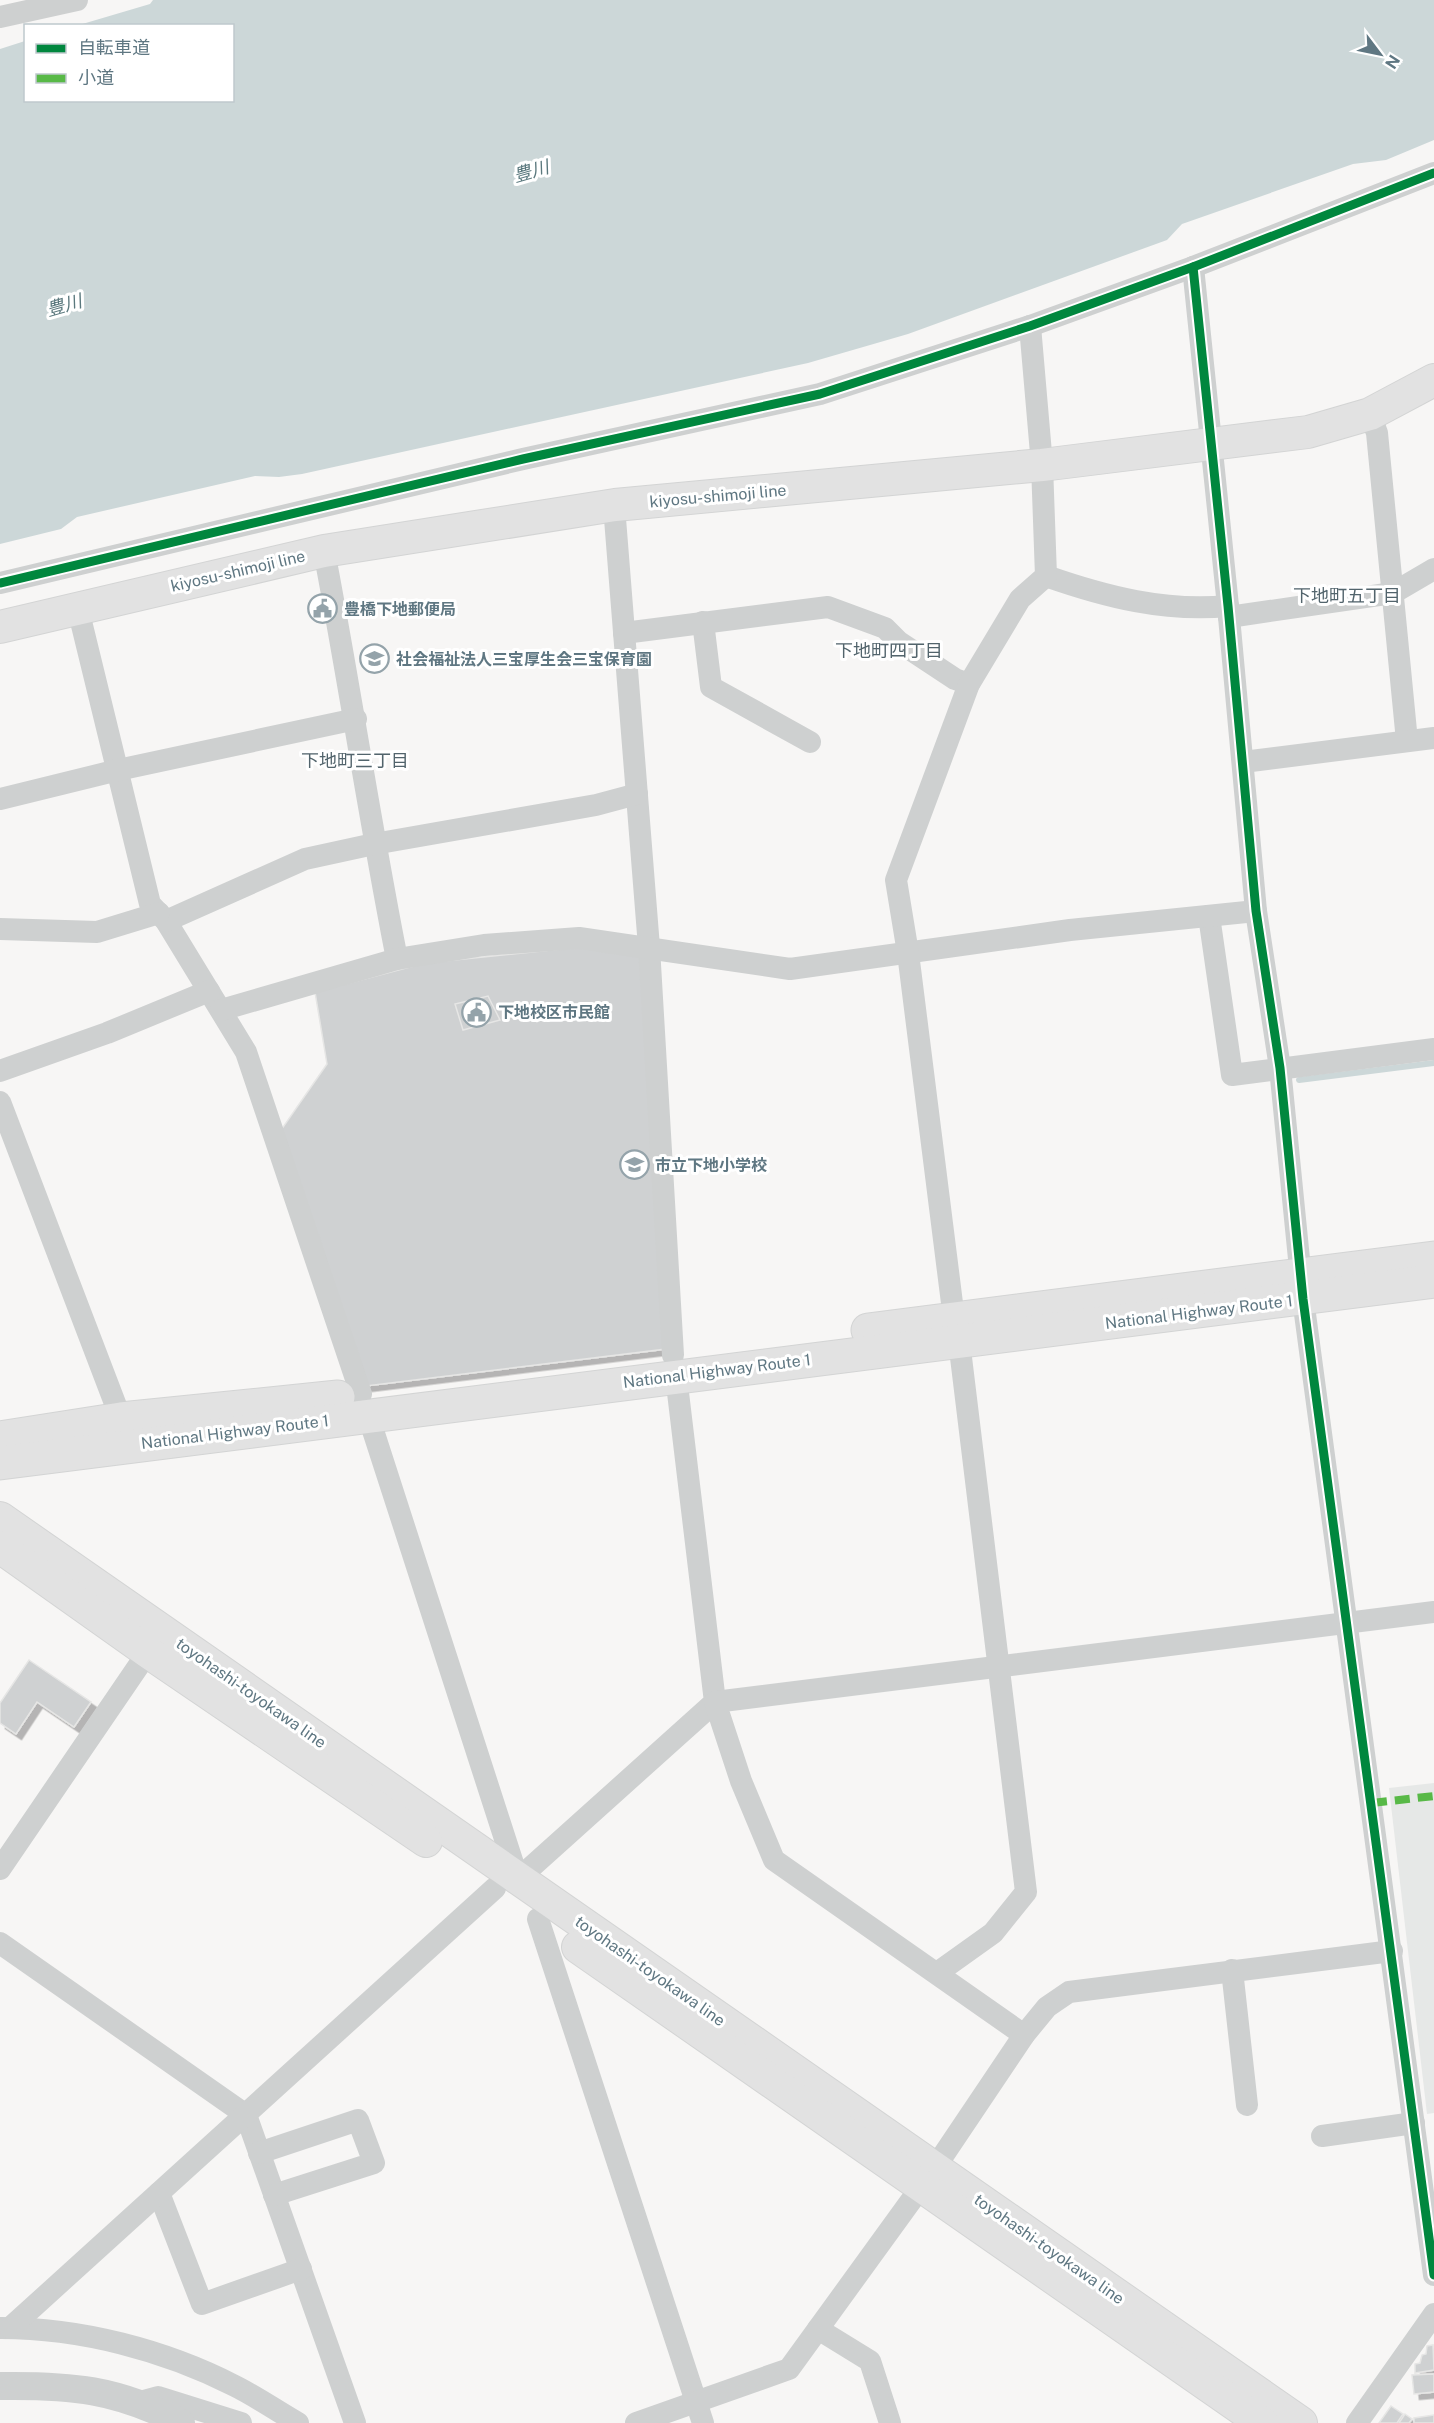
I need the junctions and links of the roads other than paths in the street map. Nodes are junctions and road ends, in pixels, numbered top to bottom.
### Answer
1 (77, 0) edge
2 (0, 17) edge
3 (1434, 173) edge
4 (1193, 267) junction
5 (1030, 326) junction
6 (1434, 380) edge
7 (1370, 414) junction
8 (1210, 445) junction
9 (1042, 465) junction
10 (614, 506) junction
11 (324, 550) junction
12 (1434, 570) edge
13 (1046, 576) junction
14 (0, 582) edge
15 (1393, 593) junction
16 (78, 609) junction
17 (1229, 612) junction
18 (703, 622) junction
19 (0, 627) edge
20 (624, 633) junction
21 (969, 684) junction
22 (356, 719) junction
23 (1434, 738) edge
24 (1407, 741) junction
25 (810, 742) dead end
26 (1243, 762) junction
27 (118, 770) junction
28 (637, 794) junction
29 (0, 800) edge
30 (374, 844) junction
31 (1256, 911) junction
32 (1209, 915) junction
33 (163, 917) junction
34 (0, 929) edge
35 (649, 947) junction
36 (908, 953) junction
37 (397, 959) junction
38 (215, 1001) junction
39 (1434, 1049) edge
40 (1280, 1068) junction
41 (0, 1071) edge
42 (0, 1102) edge
43 (1434, 1258) edge
44 (1434, 1281) edge
45 (1303, 1287) junction
46 (956, 1330) junction
47 (675, 1366) junction
48 (364, 1404) junction
49 (121, 1419) junction
50 (0, 1438) edge
51 (0, 1463) edge
52 (0, 1518) edge
53 (0, 1547) edge
54 (1434, 1612) edge
55 (1347, 1623) junction
56 (148, 1652) junction
57 (999, 1666) junction
58 (715, 1702) junction
59 (0, 1869) edge
60 (506, 1883) junction
61 (538, 1919) junction
62 (0, 1943) edge
63 (1392, 1951) junction
64 (1232, 1970) junction
65 (937, 1973) junction
66 (1024, 2035) junction
67 (1247, 2105) dead end
68 (246, 2115) junction
69 (1414, 2122) junction
70 (1322, 2136) dead end
71 (259, 2153) junction
72 (928, 2178) junction
73 (159, 2193) junction
74 (274, 2195) junction
75 (301, 2269) junction
76 (1434, 2275) edge
77 (1434, 2314) edge
78 (5, 2328) edge
79 (819, 2329) junction
80 (0, 2386) edge
81 (136, 2403) junction
82 (699, 2413) edge
83 (182, 2423) edge
84 (241, 2423) edge
85 (298, 2423) edge
86 (355, 2423) edge
87 (636, 2423) edge
88 (890, 2423) edge
89 (1262, 2423) edge
90 (1301, 2423) edge
91 (1357, 2423) edge

1 - 2 street
3 - 4 street
4 - 5 street
4 - 8 street
5 - 9 street
5 - 14 street
6 - 7 main road, kiyosu-shimoji line
7 - 8 main road, kiyosu-shimoji line
7 - 15 street
8 - 9 main road, kiyosu-shimoji line
8 - 17 street
9 - 10 main road, kiyosu-shimoji line
9 - 13 street
10 - 11 main road, kiyosu-shimoji line
10 - 20 street
11 - 16 main road, kiyosu-shimoji line
11 - 22 street
12 - 15 street
13 - 17 street
13 - 21 street
15 - 17 street
15 - 24 street
16 - 19 main road, kiyosu-shimoji line
16 - 27 street
17 - 26 street
18 - 20 street
18 - 21 street
18 - 25 street
20 - 28 street
21 - 36 street
22 - 27 street
22 - 30 street
23 - 24 street
24 - 26 street
26 - 31 street
27 - 29 street
27 - 33 street
28 - 30 street
28 - 35 street
30 - 33 street
30 - 37 street
31 - 32 street
31 - 40 street
32 - 36 street
32 - 40 street
33 - 34 street
33 - 38 street
35 - 36 street
35 - 37 street
35 - 47 street
36 - 46 street
37 - 38 street
38 - 41 street
38 - 48 street
39 - 40 street
40 - 45 street
42 - 49 street
43 - 45 highway, National Highway Route 1
44 - 45 highway, National Highway Route 1
45 - 46 highway, National Highway Route 1
45 - 55 street
46 - 47 highway, National Highway Route 1
46 - 57 street
47 - 48 highway, National Highway Route 1
47 - 58 street
48 - 49 highway, National Highway Route 1
48 - 51 highway, National Highway Route 1
48 - 60 street
49 - 50 highway, National Highway Route 1
52 - 60 main road, toyohashi-toyokawa line
53 - 56 main road, toyohashi-toyokawa line
54 - 55 street
55 - 57 street
55 - 63 street
56 - 59 street
56 - 60 main road, toyohashi-toyokawa line
57 - 58 street
57 - 65 street
58 - 60 street
58 - 65 street
60 - 61 main road, toyohashi-toyokawa line
60 - 68 street
60 - 72 main road, toyohashi-toyokawa line
61 - 72 main road, toyohashi-toyokawa line
61 - 82 street
62 - 68 street
63 - 64 street
63 - 69 street
64 - 66 street
64 - 67 street
65 - 66 street
66 - 72 street
68 - 71 street
68 - 73 street
69 - 70 street
69 - 76 street
71 - 74 street
71 - 74 street
72 - 79 street
72 - 89 main road, toyohashi-toyokawa line
72 - 90 main road, toyohashi-toyokawa line
73 - 75 street
73 - 78 street
74 - 75 street
75 - 86 street
77 - 91 street
78 - 85 street
79 - 82 street
79 - 88 street
80 - 81 street
81 - 83 street
81 - 84 street
82 - 87 street

